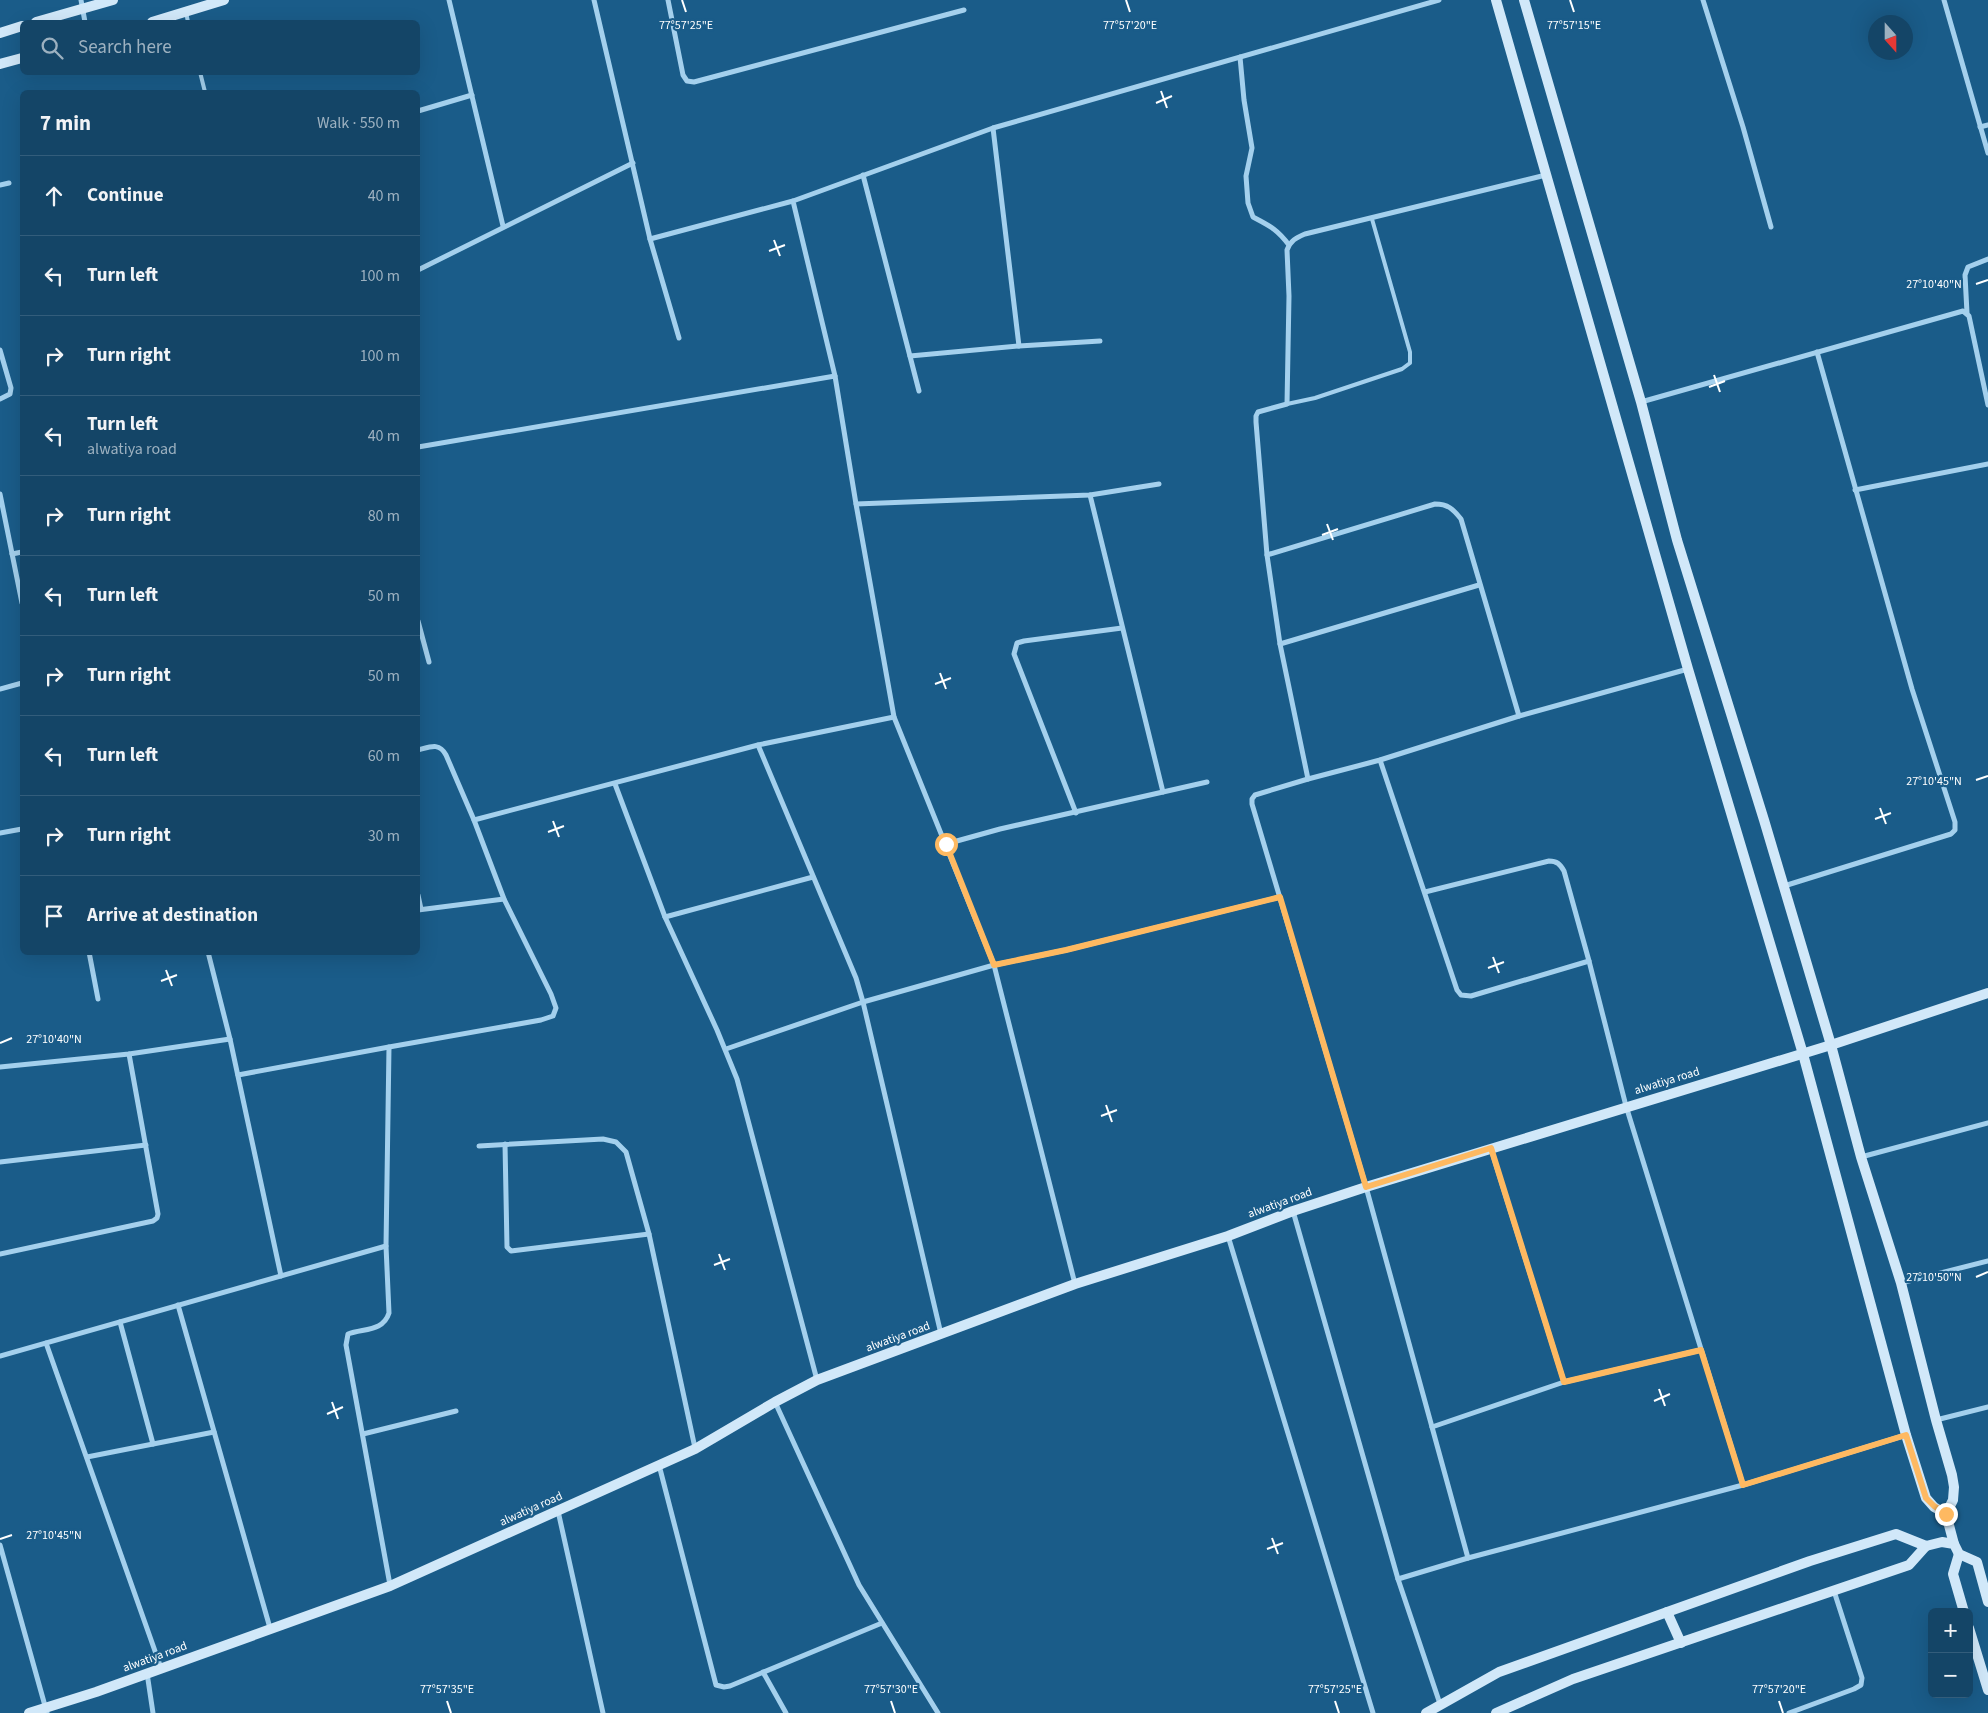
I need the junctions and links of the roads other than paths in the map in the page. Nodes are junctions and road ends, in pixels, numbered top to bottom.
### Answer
1 (113, 0) edge
2 (224, 0) edge
3 (449, 0) edge
4 (594, 0) edge
5 (668, 0) edge
6 (1439, 0) edge
7 (1496, 0) edge
8 (1524, 0) edge
9 (1703, 0) edge
10 (1944, 0) edge
11 (82, 5) edge
12 (964, 10) dead end
13 (186, 12) junction
14 (41, 20) edge
15 (85, 20) edge
16 (159, 20) edge
17 (188, 20) edge
18 (20, 27) edge
19 (0, 33) edge
20 (1240, 57) junction
21 (20, 59) edge
22 (0, 64) edge
23 (201, 75) edge
24 (204, 90) edge
25 (472, 95) junction
26 (420, 110) edge
27 (1988, 125) edge
28 (1980, 127) junction
29 (993, 128) junction
30 (1988, 153) edge
31 (633, 163) junction
32 (863, 175) junction
33 (1546, 176) junction
34 (9, 183) dead end
35 (0, 185) edge
36 (792, 201) junction
37 (1372, 219) junction
38 (503, 226) junction
39 (1771, 227) dead end
40 (650, 240) junction
41 (1288, 246) junction
42 (1988, 259) edge
43 (420, 269) edge
44 (1968, 313) junction
45 (679, 338) dead end
46 (1100, 341) dead end
47 (1018, 346) junction
48 (0, 350) edge
49 (1817, 352) junction
50 (910, 356) junction
51 (835, 376) junction
52 (919, 391) dead end
53 (0, 399) edge
54 (1641, 402) junction
55 (1287, 404) junction
56 (1988, 405) edge
57 (420, 447) edge
58 (1988, 464) edge
59 (1159, 484) dead end
60 (1855, 490) junction
61 (0, 494) edge
62 (1090, 495) junction
63 (856, 504) junction
64 (20, 552) edge
65 (12, 554) junction
66 (1267, 555) junction
67 (1479, 585) junction
68 (20, 593) edge
69 (420, 628) edge
70 (1122, 628) junction
71 (1280, 644) junction
72 (429, 662) dead end
73 (1688, 669) junction
74 (20, 683) edge
75 (0, 688) edge
76 (1519, 716) junction
77 (894, 718) junction
78 (758, 746) junction
79 (420, 750) edge
80 (1380, 760) junction
81 (1308, 779) junction
82 (1207, 782) dead end
83 (615, 784) junction
84 (1162, 792) junction
85 (1076, 813) junction
86 (474, 820) junction
87 (20, 828) edge
88 (0, 833) edge
89 (946, 844) junction
90 (813, 877) junction
91 (1784, 886) junction
92 (1425, 892) junction
93 (1280, 897) junction
94 (504, 899) junction
95 (420, 909) edge
96 (665, 917) junction
97 (90, 955) edge
98 (209, 955) edge
99 (1589, 961) junction
100 (994, 965) junction
101 (1988, 993) edge
102 (98, 1000) dead end
103 (863, 1002) junction
104 (230, 1039) junction
105 (1831, 1045) junction
106 (389, 1046) junction
107 (726, 1049) junction
108 (129, 1054) junction
109 (1803, 1054) junction
110 (0, 1067) edge
111 (238, 1075) junction
112 (1626, 1106) junction
113 (1988, 1123) edge
114 (505, 1144) junction
115 (146, 1145) junction
116 (479, 1146) dead end
117 (1491, 1148) junction
118 (1861, 1158) junction
119 (0, 1162) edge
120 (1366, 1187) junction
121 (1293, 1211) junction
122 (649, 1234) junction
123 (1228, 1236) junction
124 (386, 1246) junction
125 (0, 1254) edge
126 (1988, 1261) edge
127 (281, 1276) junction
128 (1901, 1283) junction
129 (1075, 1284) junction
130 (178, 1305) junction
131 (120, 1322) junction
132 (941, 1335) junction
133 (46, 1343) junction
134 (1701, 1350) junction
135 (0, 1356) edge
136 (817, 1380) junction
137 (1564, 1382) junction
138 (775, 1402) junction
139 (1988, 1408) edge
140 (456, 1410) dead end
141 (1936, 1420) junction
142 (1432, 1427) junction
143 (214, 1432) junction
144 (364, 1434) junction
145 (1906, 1435) junction
146 (153, 1444) junction
147 (695, 1449) junction
148 (87, 1457) junction
149 (659, 1465) junction
150 (1743, 1485) junction
151 (558, 1511) junction
152 (1946, 1514) junction
153 (1954, 1544) junction
154 (0, 1545) edge
155 (1926, 1546) junction
156 (1959, 1554) junction
157 (1468, 1558) junction
158 (1398, 1579) junction
159 (390, 1586) junction
160 (1834, 1591) junction
161 (1988, 1602) edge
162 (1963, 1608) edge
163 (1667, 1612) junction
164 (882, 1623) junction
165 (270, 1628) junction
166 (1973, 1641) edge
167 (1681, 1643) junction
168 (161, 1668) junction
169 (762, 1672) junction
170 (147, 1673) junction
171 (1988, 1690) edge
172 (1441, 1705) junction
173 (47, 1710) edge
174 (29, 1713) edge
175 (152, 1713) edge
176 (603, 1713) edge
177 (786, 1713) edge
178 (938, 1713) edge
179 (1373, 1713) edge
180 (1426, 1713) edge
181 (1496, 1713) edge
182 (1789, 1713) edge

1 - 11 street
2 - 13 street
3 - 25 street
4 - 31 street
5 - 12 street
6 - 20 street
7 - 33 street
8 - 54 street
9 - 39 street
10 - 28 street
11 - 14 street
11 - 15 street
13 - 16 street
13 - 17 lane
18 - 19 street
20 - 29 street
20 - 41 street
21 - 22 street
23 - 24 lane
25 - 26 street
25 - 38 street
27 - 28 street
28 - 30 street
29 - 32 street
29 - 47 street
31 - 38 street
31 - 40 street
32 - 36 street
32 - 50 street
33 - 37 street
33 - 73 street
34 - 35 street
36 - 40 street
36 - 51 street
37 - 41 street
37 - 55 lane
38 - 43 street
40 - 45 street
41 - 55 street
42 - 44 street
44 - 49 street
44 - 56 street
46 - 47 street
47 - 50 street
48 - 53 street
49 - 54 street
49 - 60 street
50 - 52 street
51 - 57 street
51 - 63 street
54 - 91 street
55 - 66 street
58 - 60 street
59 - 62 street
60 - 91 street
61 - 65 street
62 - 63 street
62 - 70 street
63 - 77 street
64 - 65 street
65 - 68 street
66 - 67 street
66 - 71 street
67 - 71 street
67 - 76 street
69 - 72 street
70 - 84 street
70 - 85 street
71 - 81 street
73 - 76 street
73 - 109 street
74 - 75 street
76 - 80 street
77 - 78 street
77 - 89 street
78 - 83 street
78 - 90 street
79 - 86 street
80 - 81 street
80 - 92 street
81 - 93 street
82 - 84 street
83 - 86 street
83 - 96 street
84 - 85 street
85 - 89 street
86 - 94 street
87 - 88 street
89 - 100 street
90 - 96 street
90 - 103 street
91 - 105 street
92 - 99 street
92 - 99 street
93 - 100 street
93 - 120 street
94 - 95 street
94 - 106 street
96 - 107 street
97 - 102 street
98 - 104 street
99 - 112 street
100 - 103 street
100 - 129 street
101 - 105 street, alwatiya road
103 - 107 street
103 - 132 street
104 - 108 street
104 - 111 street
105 - 109 street, alwatiya road
105 - 118 street
106 - 111 street
106 - 124 street
107 - 136 street
108 - 110 street
108 - 115 street
109 - 112 street, alwatiya road
109 - 145 street
111 - 127 street
112 - 117 street, alwatiya road
112 - 134 street
113 - 118 street
114 - 116 street
114 - 122 street
114 - 122 street
115 - 119 street
115 - 125 street
117 - 120 street, alwatiya road
117 - 137 street
118 - 128 street
120 - 121 street, alwatiya road
120 - 142 street
121 - 123 street, alwatiya road
121 - 158 street
122 - 147 street
123 - 129 street, alwatiya road
123 - 179 street
124 - 127 street
124 - 144 street
126 - 128 street
127 - 130 street
128 - 141 street
129 - 132 street, alwatiya road
130 - 131 street
130 - 143 street
131 - 133 street
131 - 146 street
132 - 136 street, alwatiya road
133 - 135 street
133 - 148 street
134 - 137 street
134 - 150 street
136 - 138 street, alwatiya road
137 - 142 street
138 - 147 street, alwatiya road
138 - 164 street
139 - 141 street
140 - 144 street
141 - 152 street
142 - 157 street
143 - 146 street
143 - 165 street
144 - 159 street
145 - 150 street
145 - 152 street
146 - 148 street
147 - 149 street, alwatiya road
148 - 168 street
149 - 151 street, alwatiya road
149 - 169 street
150 - 157 street
151 - 159 street, alwatiya road
151 - 176 street
152 - 153 street
153 - 155 street
153 - 156 street
154 - 173 street
155 - 160 street
155 - 163 street
156 - 161 street
156 - 162 street
157 - 158 street
158 - 172 street
159 - 165 street, alwatiya road
160 - 167 street
160 - 182 street
163 - 167 street
163 - 172 street
164 - 169 street
164 - 178 street
165 - 168 street, alwatiya road
166 - 171 street
167 - 181 street
168 - 170 street, alwatiya road
169 - 177 street
170 - 173 street, alwatiya road
170 - 175 street
172 - 180 street
173 - 174 street, alwatiya road

